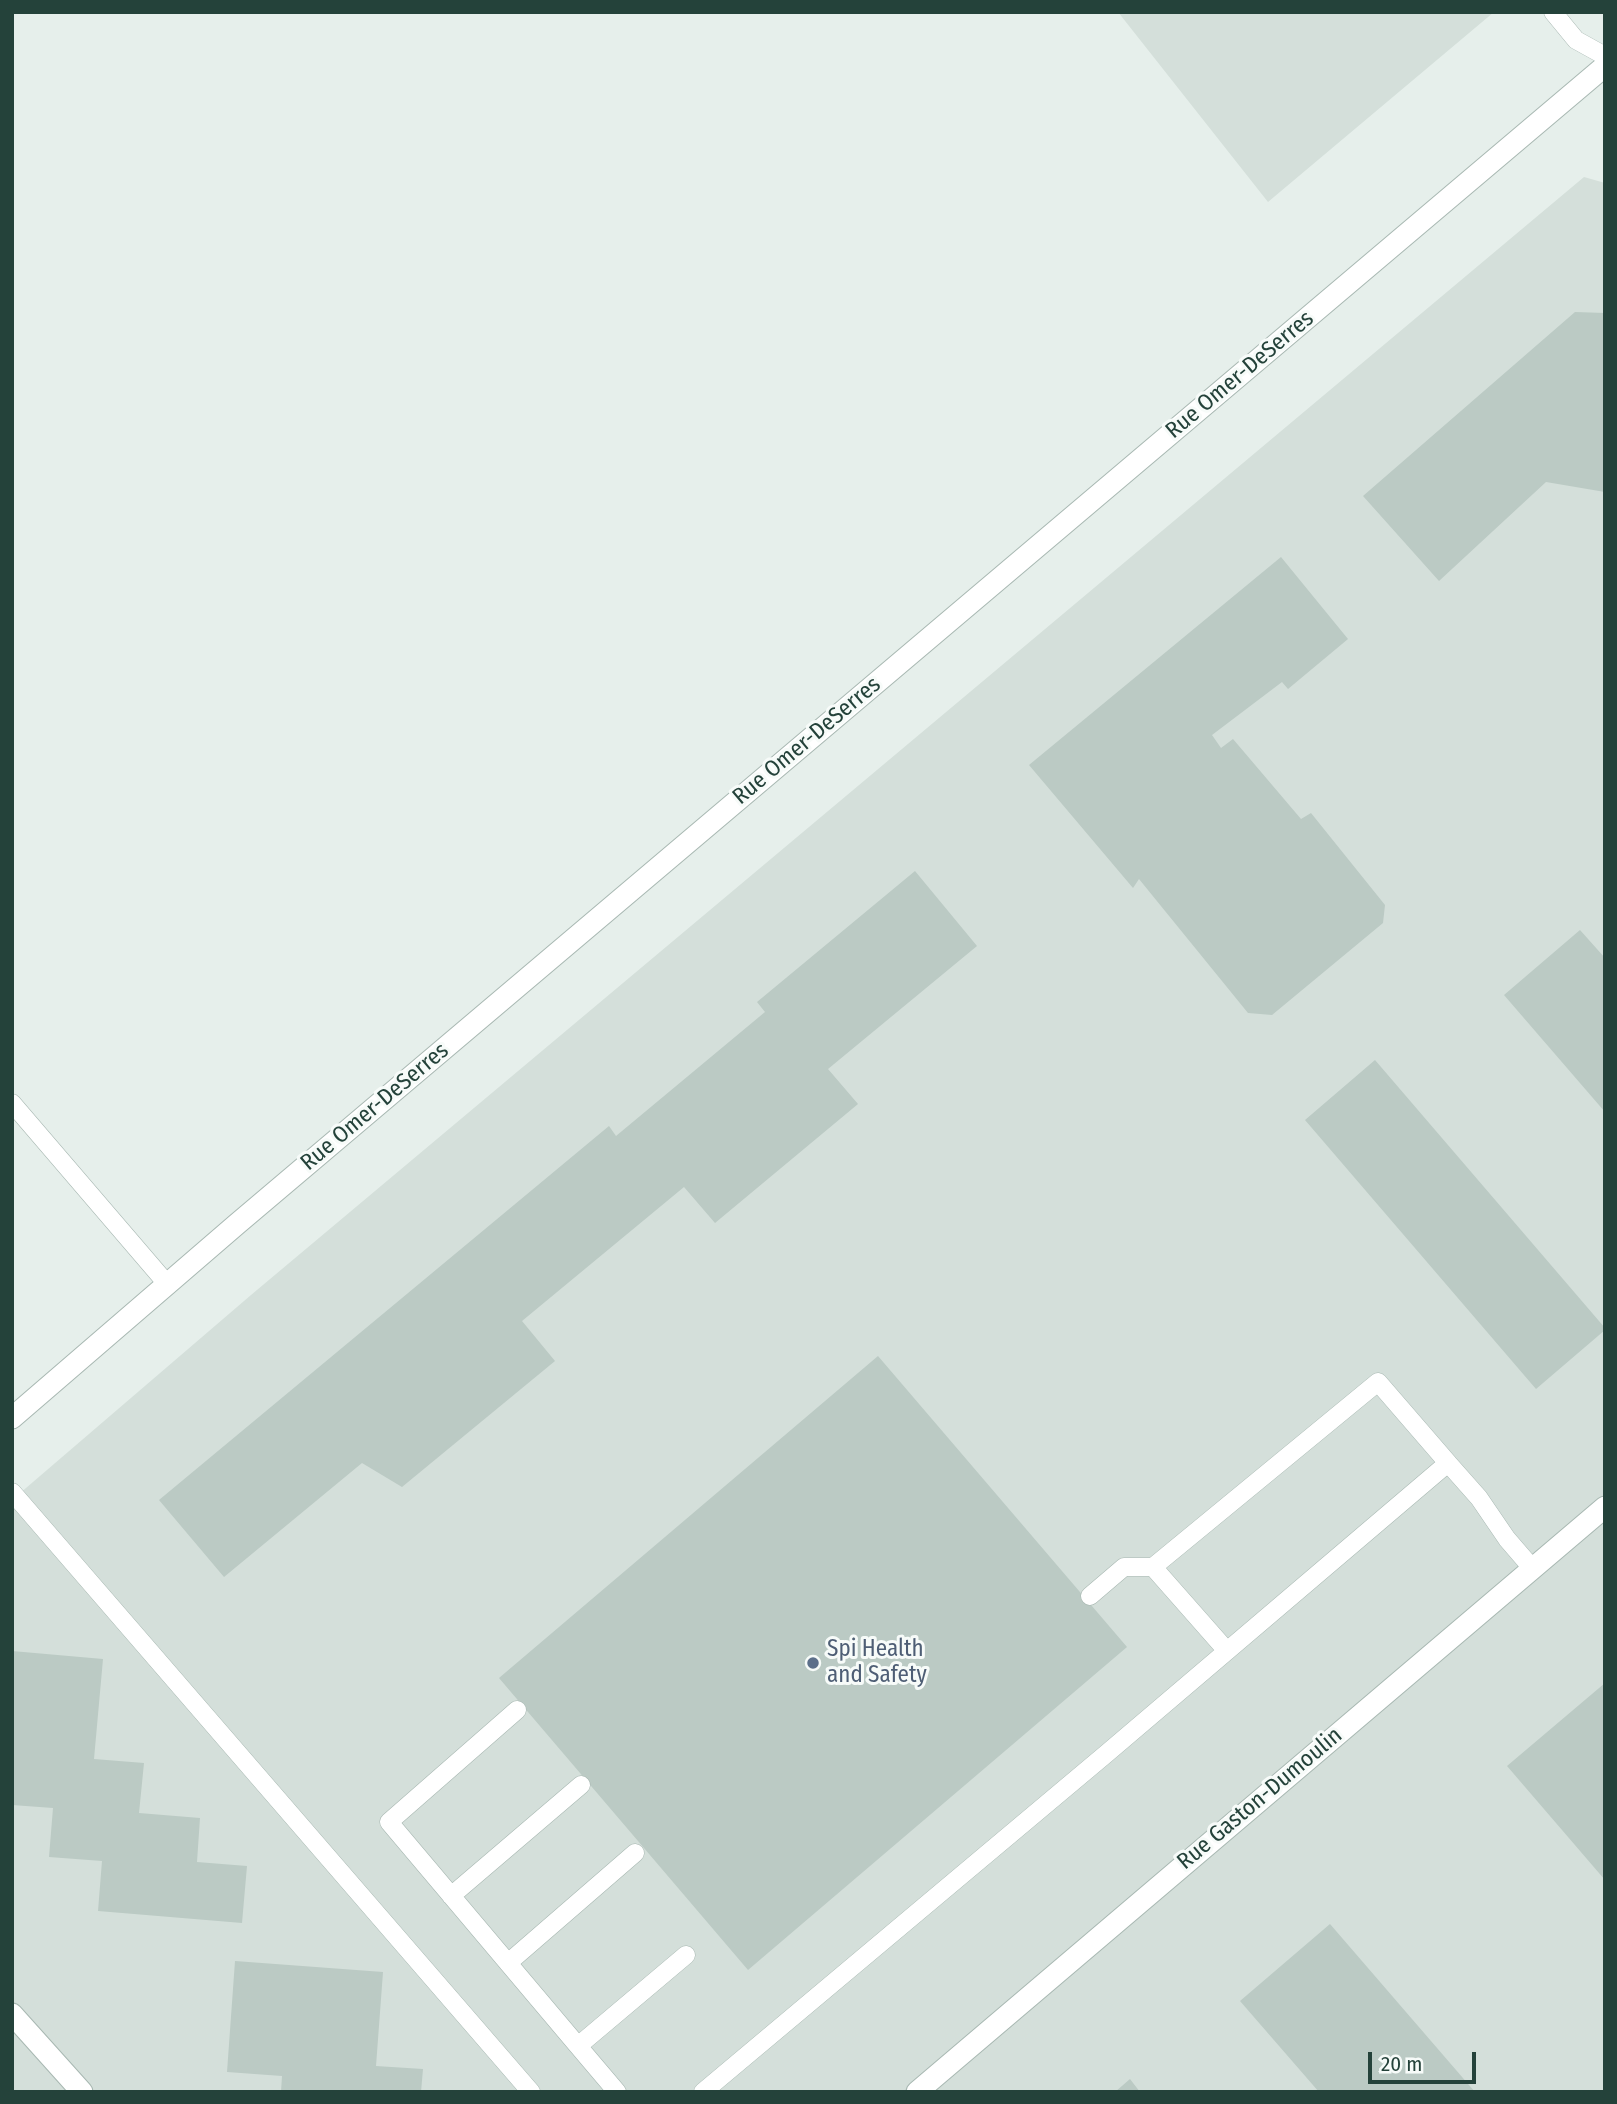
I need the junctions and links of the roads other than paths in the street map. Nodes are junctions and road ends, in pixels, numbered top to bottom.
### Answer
1 (1553, 12) edge
2 (1605, 56) edge
3 (1605, 66) edge
4 (12, 1103) edge
5 (168, 1285) junction
6 (12, 1418) edge
7 (1448, 1463) junction
8 (12, 1492) edge
9 (1605, 1507) edge
10 (1153, 1567) junction
11 (1532, 1568) junction
12 (1090, 1596) dead end
13 (1227, 1651) junction
14 (517, 1710) dead end
15 (580, 1784) dead end
16 (635, 1853) dead end
17 (451, 1896) junction
18 (686, 1955) dead end
19 (508, 1963) junction
20 (12, 2014) edge
21 (578, 2046) junction
22 (82, 2092) edge
23 (531, 2092) edge
24 (617, 2092) edge
25 (704, 2092) edge
26 (917, 2092) edge

1 - 2 lane
3 - 5 street, Rue Omer-DeSerres
4 - 5 lane
5 - 6 street, Rue Omer-DeSerres
7 - 10 lane
7 - 11 lane
7 - 13 lane
8 - 23 lane
9 - 11 street, Rue Gaston-Dumoulin
10 - 12 lane
10 - 13 lane
11 - 26 street, Rue Gaston-Dumoulin
13 - 25 lane
14 - 17 lane
15 - 17 lane
16 - 19 lane
17 - 19 lane
18 - 21 lane
19 - 21 lane
20 - 22 street
21 - 24 lane

